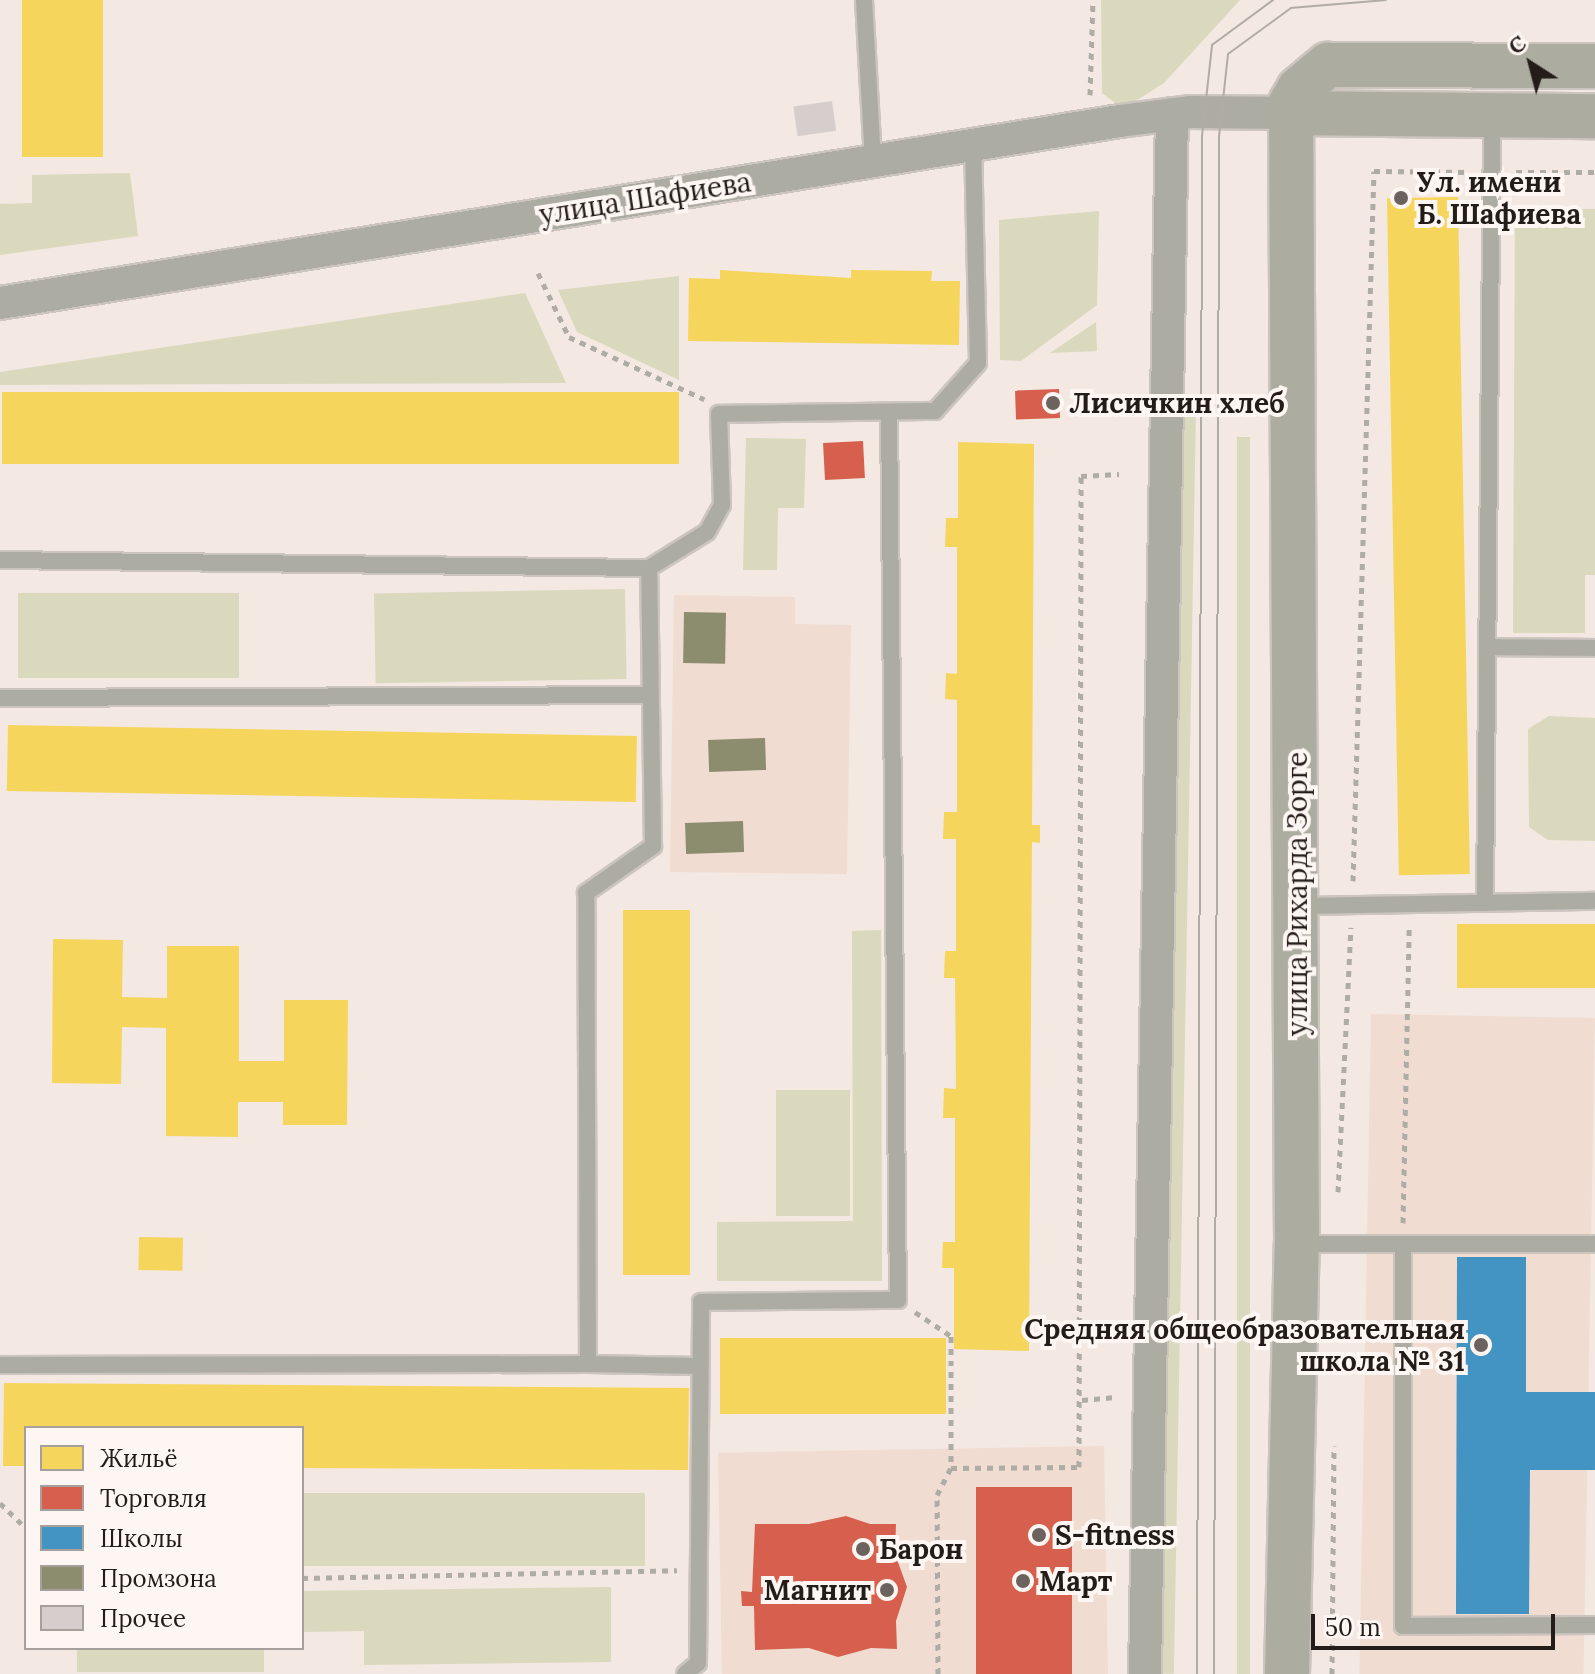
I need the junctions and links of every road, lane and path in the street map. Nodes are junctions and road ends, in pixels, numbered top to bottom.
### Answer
1 (864, 0) edge
2 (1093, 0) edge
3 (1595, 66) edge
4 (1291, 113) junction
5 (1172, 114) junction
6 (1492, 115) junction
7 (1595, 116) edge
8 (1120, 121) junction
9 (973, 144) junction
10 (873, 161) junction
11 (538, 273) dead end
12 (0, 303) edge
13 (889, 412) junction
14 (736, 414) junction
15 (1119, 474) dead end
16 (0, 560) edge
17 (649, 568) junction
18 (1488, 647) junction
19 (1595, 648) edge
20 (650, 695) junction
21 (0, 698) edge
22 (1595, 901) edge
23 (1485, 903) junction
24 (1410, 904) junction
25 (1298, 906) junction
26 (1297, 1244) junction
27 (1403, 1244) junction
28 (1595, 1244) edge
29 (898, 1300) junction
30 (588, 1364) junction
31 (0, 1365) edge
32 (700, 1366) junction
33 (1116, 1397) dead end
34 (1082, 1400) junction
35 (951, 1468) junction
36 (0, 1503) edge
37 (24, 1526) edge
38 (702, 1569) junction
39 (304, 1578) edge
40 (1595, 1625) edge
41 (685, 1674) edge
42 (938, 1674) edge
43 (1145, 1674) edge
44 (1287, 1674) edge

1 - 10 lane
2 - 8 path
3 - 4 street
4 - 5 street, улица Шафиева
4 - 6 street, улица Шафиева
4 - 25 street, улица Рихарда Зорге
5 - 8 street, улица Шафиева
5 - 43 street
6 - 7 street, улица Шафиева
6 - 18 lane
8 - 9 street, улица Шафиева
9 - 10 street, улица Шафиева
9 - 13 lane
10 - 12 street, улица Шафиева
11 - 14 path
13 - 14 lane
13 - 29 lane
14 - 17 lane
15 - 34 path
16 - 17 lane
17 - 20 lane
18 - 19 lane
18 - 23 lane
20 - 21 lane
20 - 30 lane
22 - 23 lane
23 - 24 lane
24 - 25 lane
24 - 27 path
25 - 26 street, улица Рихарда Зорге
26 - 27 lane
26 - 44 street, улица Рихарда Зорге
27 - 28 lane
27 - 40 lane
29 - 32 lane
29 - 35 path
30 - 31 lane
30 - 32 lane
32 - 38 lane
33 - 34 path
34 - 35 path
35 - 42 path
36 - 37 path
38 - 39 path
38 - 41 lane

